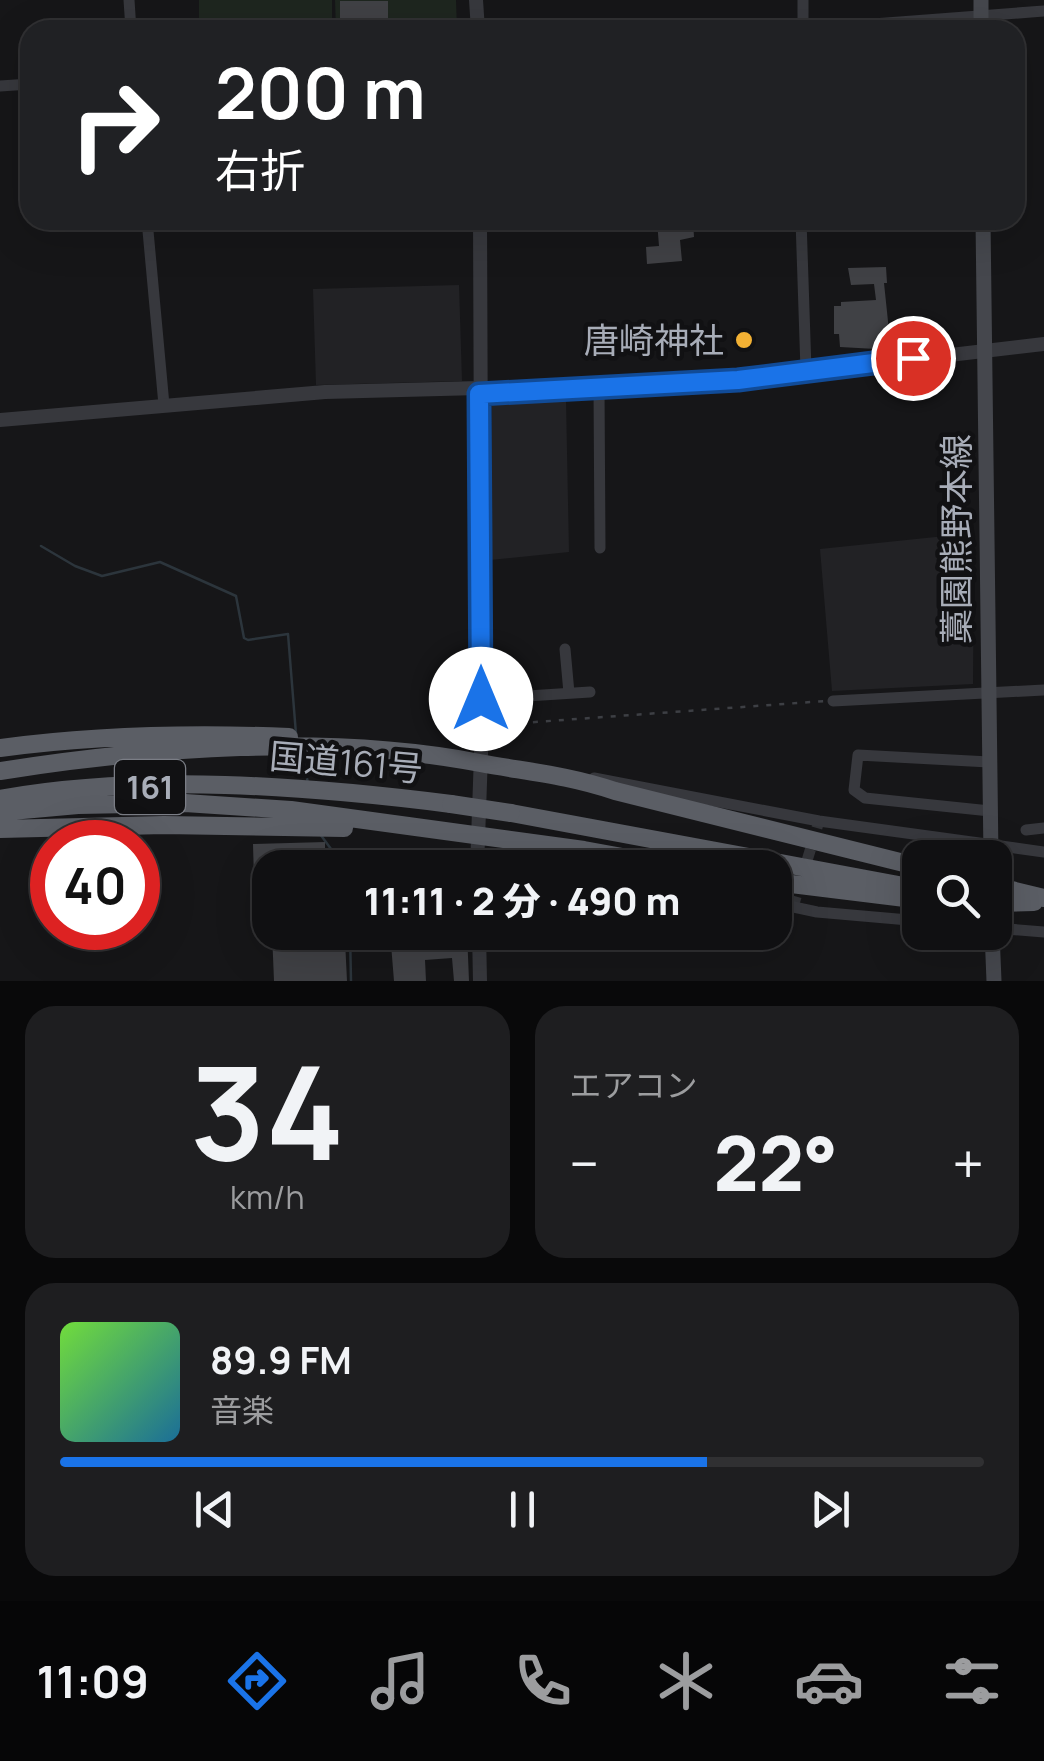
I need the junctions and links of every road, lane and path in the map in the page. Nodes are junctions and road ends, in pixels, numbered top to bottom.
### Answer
1 (1044, 11) edge
2 (981, 15) edge
3 (916, 20) edge
4 (148, 230) edge
5 (480, 230) edge
6 (801, 230) edge
7 (983, 230) edge
8 (1044, 344) edge
9 (984, 350) junction
10 (806, 370) junction
11 (598, 388) junction
12 (479, 391) junction
13 (164, 405) junction
14 (0, 420) edge
15 (600, 548) dead end
16 (565, 649) dead end
17 (1044, 690) edge
18 (590, 692) dead end
19 (569, 693) junction
20 (987, 693) junction
21 (481, 699) junction
22 (833, 701) joint
23 (482, 726) junction
24 (297, 743) junction
25 (0, 748) edge
26 (478, 762) junction
27 (988, 762) junction
28 (0, 771) edge
29 (570, 776) junction
30 (0, 799) edge
31 (990, 810) junction
32 (0, 812) edge
33 (317, 820) junction
34 (1044, 828) edge
35 (0, 830) edge
36 (1026, 830) dead end
37 (477, 837) junction
38 (928, 840) edge
39 (991, 840) edge
40 (477, 850) edge
41 (584, 850) edge
42 (1012, 851) edge
43 (1044, 852) edge
44 (902, 863) edge
45 (792, 884) edge
46 (902, 886) edge
47 (1012, 891) edge
48 (902, 898) edge
49 (1012, 900) edge
50 (1044, 900) edge
51 (792, 907) edge
52 (902, 920) edge
53 (1012, 931) edge
54 (1044, 932) edge
55 (479, 950) edge
56 (993, 950) edge
57 (480, 981) edge
58 (994, 981) edge

1 - 2 street
2 - 3 street
4 - 13 street
5 - 12 street
6 - 10 street
7 - 9 main road, 藁園熊野本線
8 - 9 street
9 - 10 street
9 - 20 main road, 藁園熊野本線
10 - 11 street
11 - 12 street
11 - 15 street
12 - 13 street
12 - 21 street
13 - 14 street
16 - 19 street
17 - 20 street
18 - 19 street
19 - 21 street
20 - 22 street
20 - 27 main road, 藁園熊野本線
21 - 23 street
22 - 23 path
23 - 26 street
24 - 25 highway
24 - 26 highway
24 - 28 highway
26 - 29 highway
26 - 37 street
27 - 31 main road, 藁園熊野本線
27 - 31 street
29 - 38 street
29 - 44 highway
30 - 46 highway, 国道161号 / 161, bridge
31 - 39 main road, 藁園熊野本線
32 - 33 highway
33 - 35 highway
33 - 37 highway
34 - 36 street
37 - 40 street
37 - 41 highway
42 - 43 street
45 - 48 highway
47 - 50 highway
49 - 50 highway
51 - 52 street
53 - 54 street
55 - 57 street
56 - 58 main road

